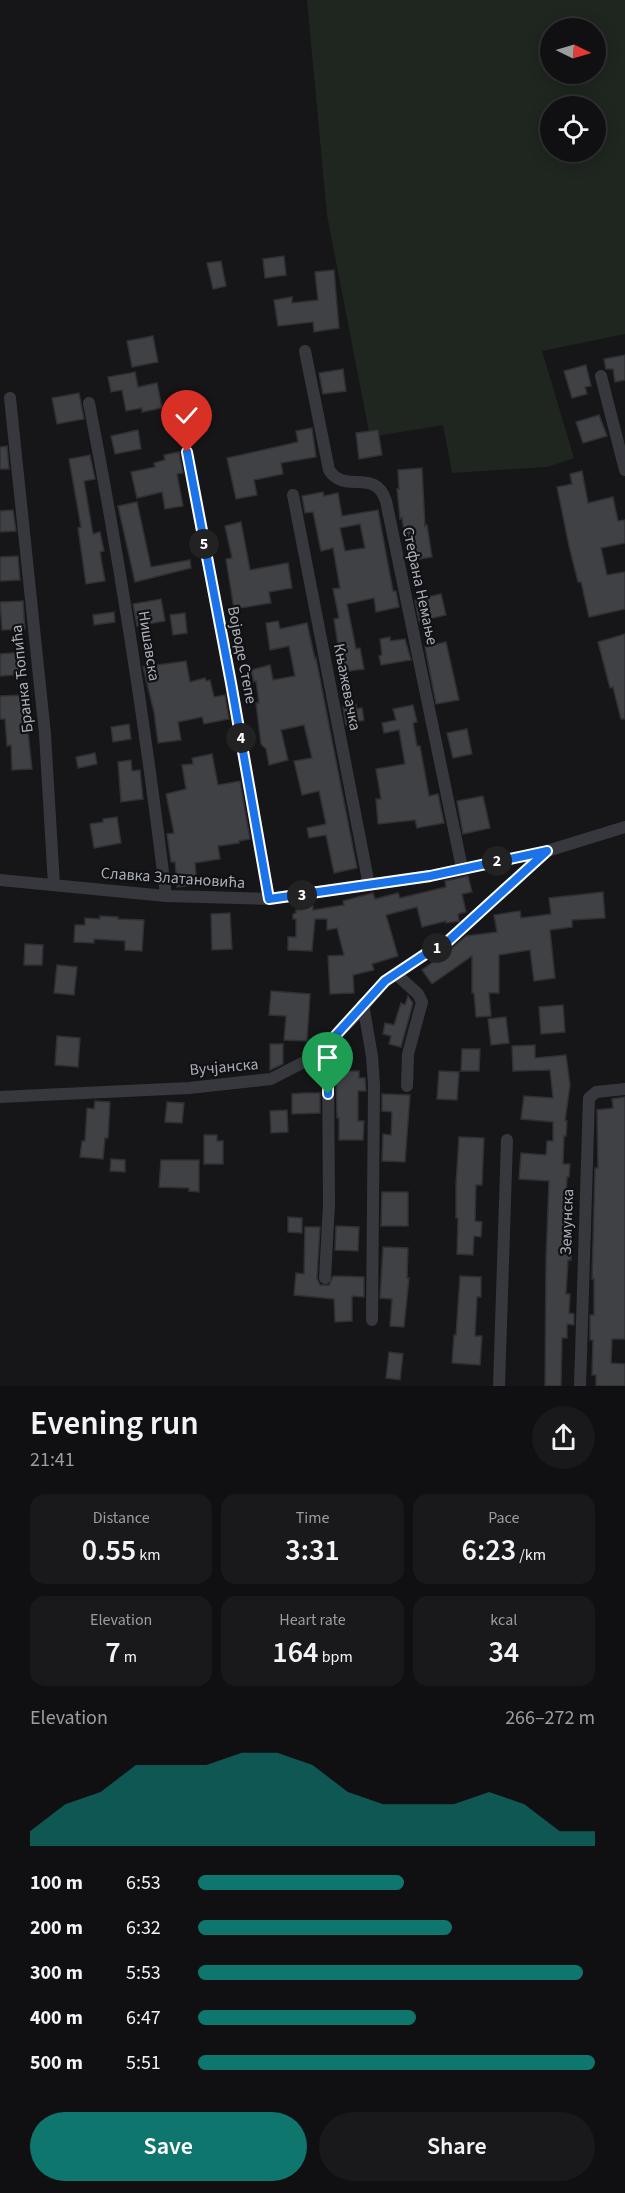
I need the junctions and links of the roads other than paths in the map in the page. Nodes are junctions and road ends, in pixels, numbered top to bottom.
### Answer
1 (305, 351) dead end
2 (602, 376) dead end
3 (10, 398) dead end
4 (89, 403) dead end
5 (187, 452) dead end
6 (625, 470) edge
7 (293, 495) dead end
8 (625, 830) edge
9 (547, 851) junction
10 (462, 868) junction
11 (0, 880) edge
12 (54, 885) junction
13 (369, 885) junction
14 (166, 896) junction
15 (269, 899) junction
16 (396, 974) junction
17 (363, 1004) junction
18 (326, 1046) junction
19 (407, 1086) dead end
20 (625, 1089) edge
21 (0, 1097) edge
22 (507, 1140) dead end
23 (326, 1278) dead end
24 (372, 1320) dead end
25 (499, 1386) edge
26 (580, 1386) edge

1 - 10 street, Стефана Немање
2 - 6 street
3 - 12 street, Бранка Ћопића
4 - 14 street, Нишавска
5 - 15 street, Војводе Степе
7 - 13 street, Књажевачка
8 - 9 street, Славка Златановића
9 - 10 street, Славка Златановића
9 - 16 street, Вучјанска
10 - 13 street, Славка Златановића
11 - 12 street, Славка Златановића
12 - 14 street, Славка Златановића
13 - 15 street, Славка Златановића
14 - 15 street, Славка Златановића
16 - 17 street, Вучјанска
16 - 19 street
17 - 18 street, Вучјанска
17 - 24 street
18 - 21 street, Вучјанска
18 - 23 street
20 - 26 street, Земунска
22 - 25 street

